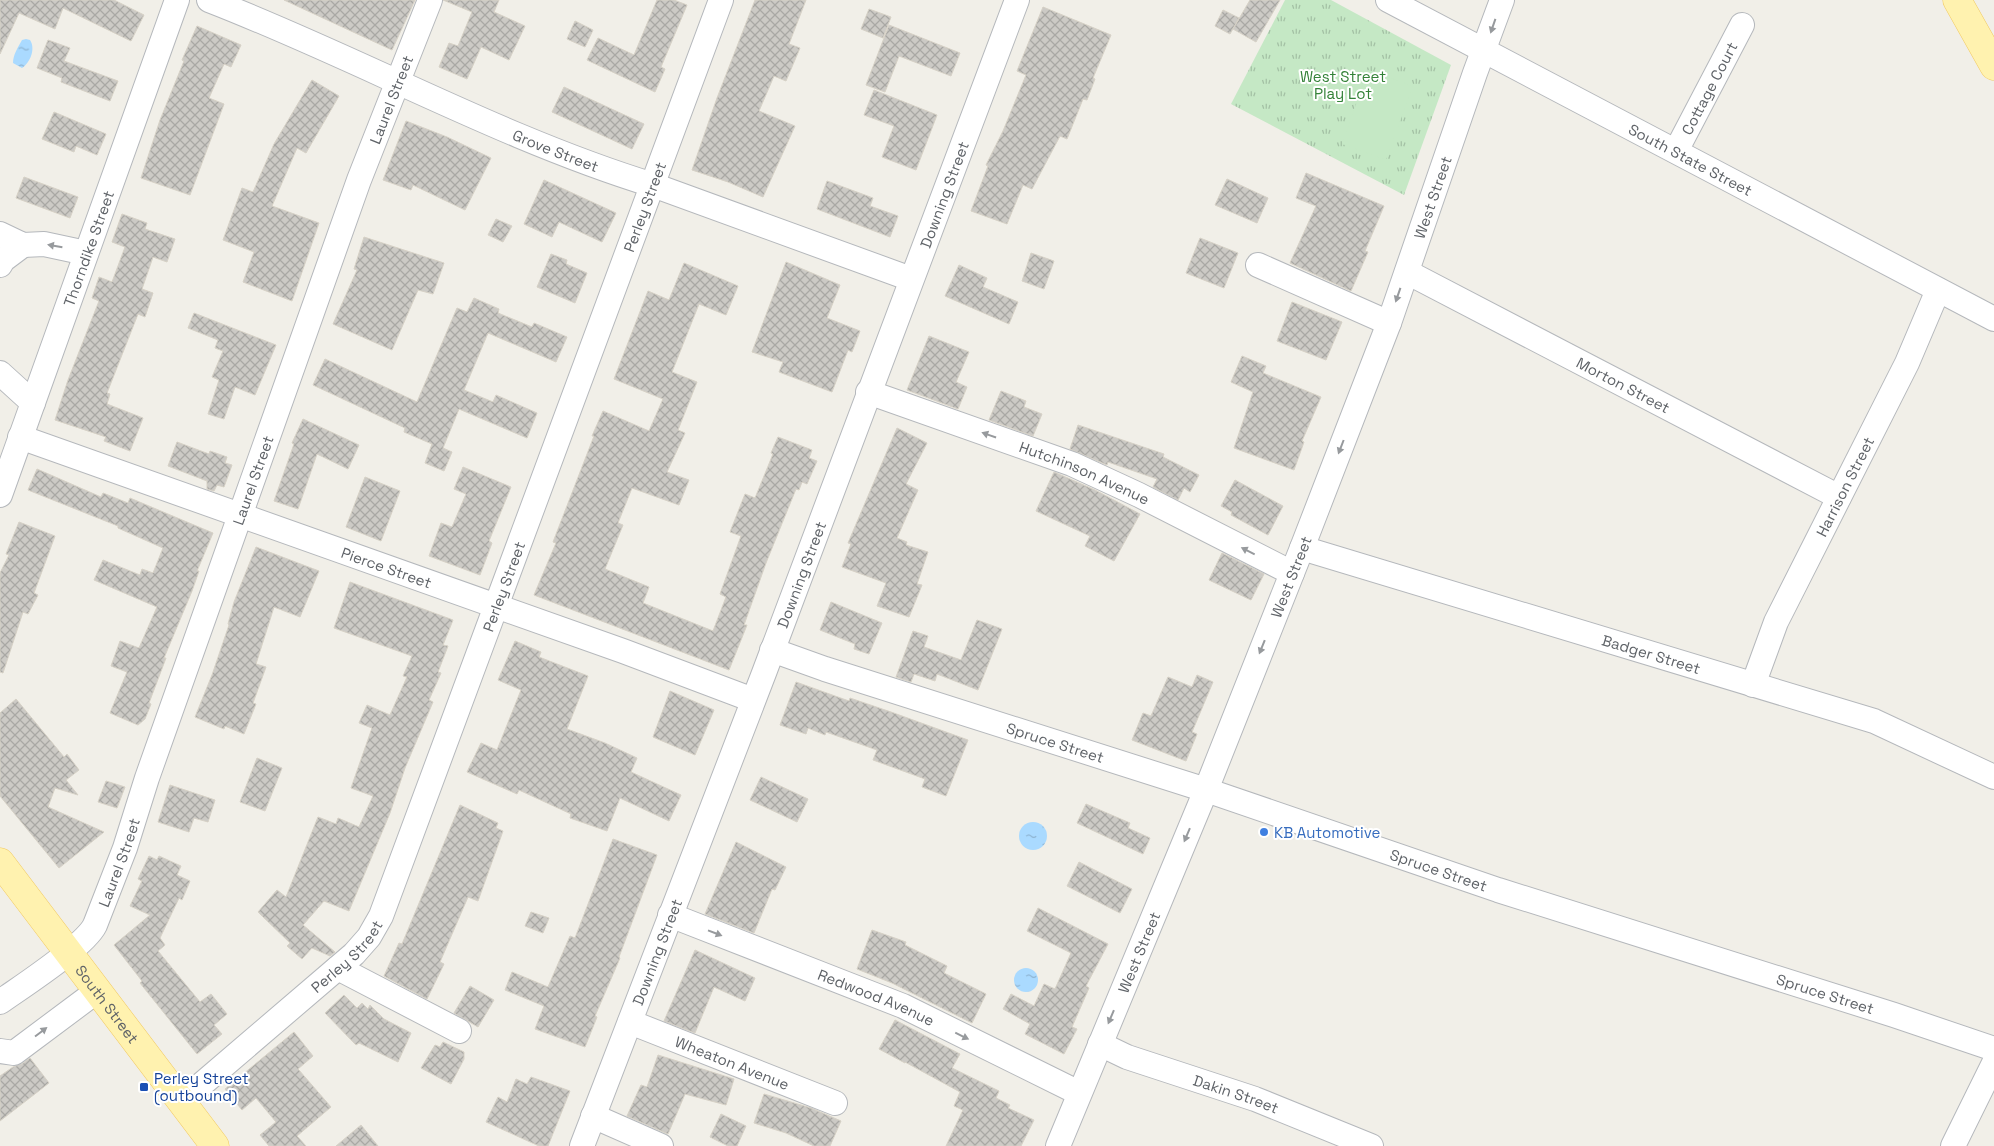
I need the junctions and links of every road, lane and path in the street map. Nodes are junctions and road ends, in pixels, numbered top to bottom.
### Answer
1 (177, 0) edge
2 (209, 0) edge
3 (430, 0) edge
4 (721, 0) edge
5 (1017, 0) edge
6 (1388, 0) edge
7 (1502, 0) edge
8 (1957, 0) edge
9 (1742, 24) dead end
10 (1484, 51) junction
11 (1994, 66) edge
12 (398, 81) junction
13 (1676, 151) junction
14 (653, 185) junction
15 (0, 234) edge
16 (24, 244) junction
17 (86, 253) junction
18 (0, 265) edge
19 (1258, 265) dead end
20 (1407, 272) junction
21 (911, 279) junction
22 (1938, 290) junction
23 (1994, 319) edge
24 (1389, 322) junction
25 (0, 373) edge
26 (868, 392) junction
27 (32, 403) junction
28 (20, 437) junction
29 (0, 495) edge
30 (1839, 498) junction
31 (240, 516) junction
32 (1302, 548) junction
33 (1292, 573) junction
34 (497, 607) junction
35 (772, 650) junction
36 (1753, 685) junction
37 (753, 700) junction
38 (1994, 778) edge
39 (1206, 790) junction
40 (0, 862) edge
41 (670, 915) junction
42 (68, 952) junction
43 (338, 968) junction
44 (97, 991) junction
45 (0, 1002) edge
46 (630, 1022) junction
47 (459, 1031) dead end
48 (1100, 1044) junction
49 (1994, 1049) edge
50 (0, 1052) edge
51 (1994, 1064) edge
52 (1079, 1093) junction
53 (182, 1102) junction
54 (835, 1103) dead end
55 (592, 1116) junction
56 (215, 1146) edge
57 (582, 1146) edge
58 (661, 1146) edge
59 (1058, 1146) edge
60 (1370, 1146) edge
61 (1953, 1146) edge

1 - 17 street, Thorndike Street
2 - 12 street, Grove Street
3 - 12 street, Laurel Street
4 - 14 street, Perley Street
5 - 21 street, Downing Street
6 - 10 street, South State Street
7 -> 10 street, West Street
8 - 11 main road
9 - 13 street, Cottage Court
10 - 13 street, South State Street
10 - 20 street, West Street
12 - 14 street, Grove Street
12 - 31 street, Laurel Street
13 - 22 street, South State Street
14 - 21 street, Grove Street
14 - 34 street, Perley Street
15 - 16 street
17 -> 16 street
16 - 18 street
17 - 27 street, Thorndike Street
19 - 24 street
20 -> 24 street, West Street
20 - 30 street, Morton Street
21 - 26 street, Downing Street
22 - 23 street, South State Street
22 - 30 street, Harrison Street
24 -> 32 street, West Street
25 - 27 street
33 -> 26 street, Hutchinson Avenue
26 - 35 street, Downing Street
27 - 28 street, Thorndike Street
28 - 29 street, Thorndike Street
28 - 31 street, Pierce Street
30 - 36 street, Harrison Street
31 - 34 street, Pierce Street
31 - 42 street, Laurel Street
32 - 33 street, West Street
32 - 36 street, Badger Street
33 -> 39 street, West Street
34 - 37 street, Pierce Street
34 - 43 street, Perley Street
35 - 37 street, Downing Street
35 - 39 street, Spruce Street
36 - 38 street, Badger Street
37 - 41 street, Downing Street
39 -> 48 street, West Street
39 - 49 street, Spruce Street
40 - 42 main road, South Street
41 - 46 street, Downing Street
41 -> 52 street, Redwood Avenue
42 - 44 main road, South Street
42 - 45 street, Laurel Street
43 - 47 street
43 - 53 street, Perley Street
50 -> 44 street
44 - 53 main road, South Street
46 - 54 street, Wheaton Avenue
46 - 55 street, Downing Street
48 - 52 street, West Street
48 - 60 street, Dakin Street
51 - 61 street
52 - 59 street, West Street
53 - 56 main road, South Street
55 - 57 street, Downing Street
55 - 58 street

